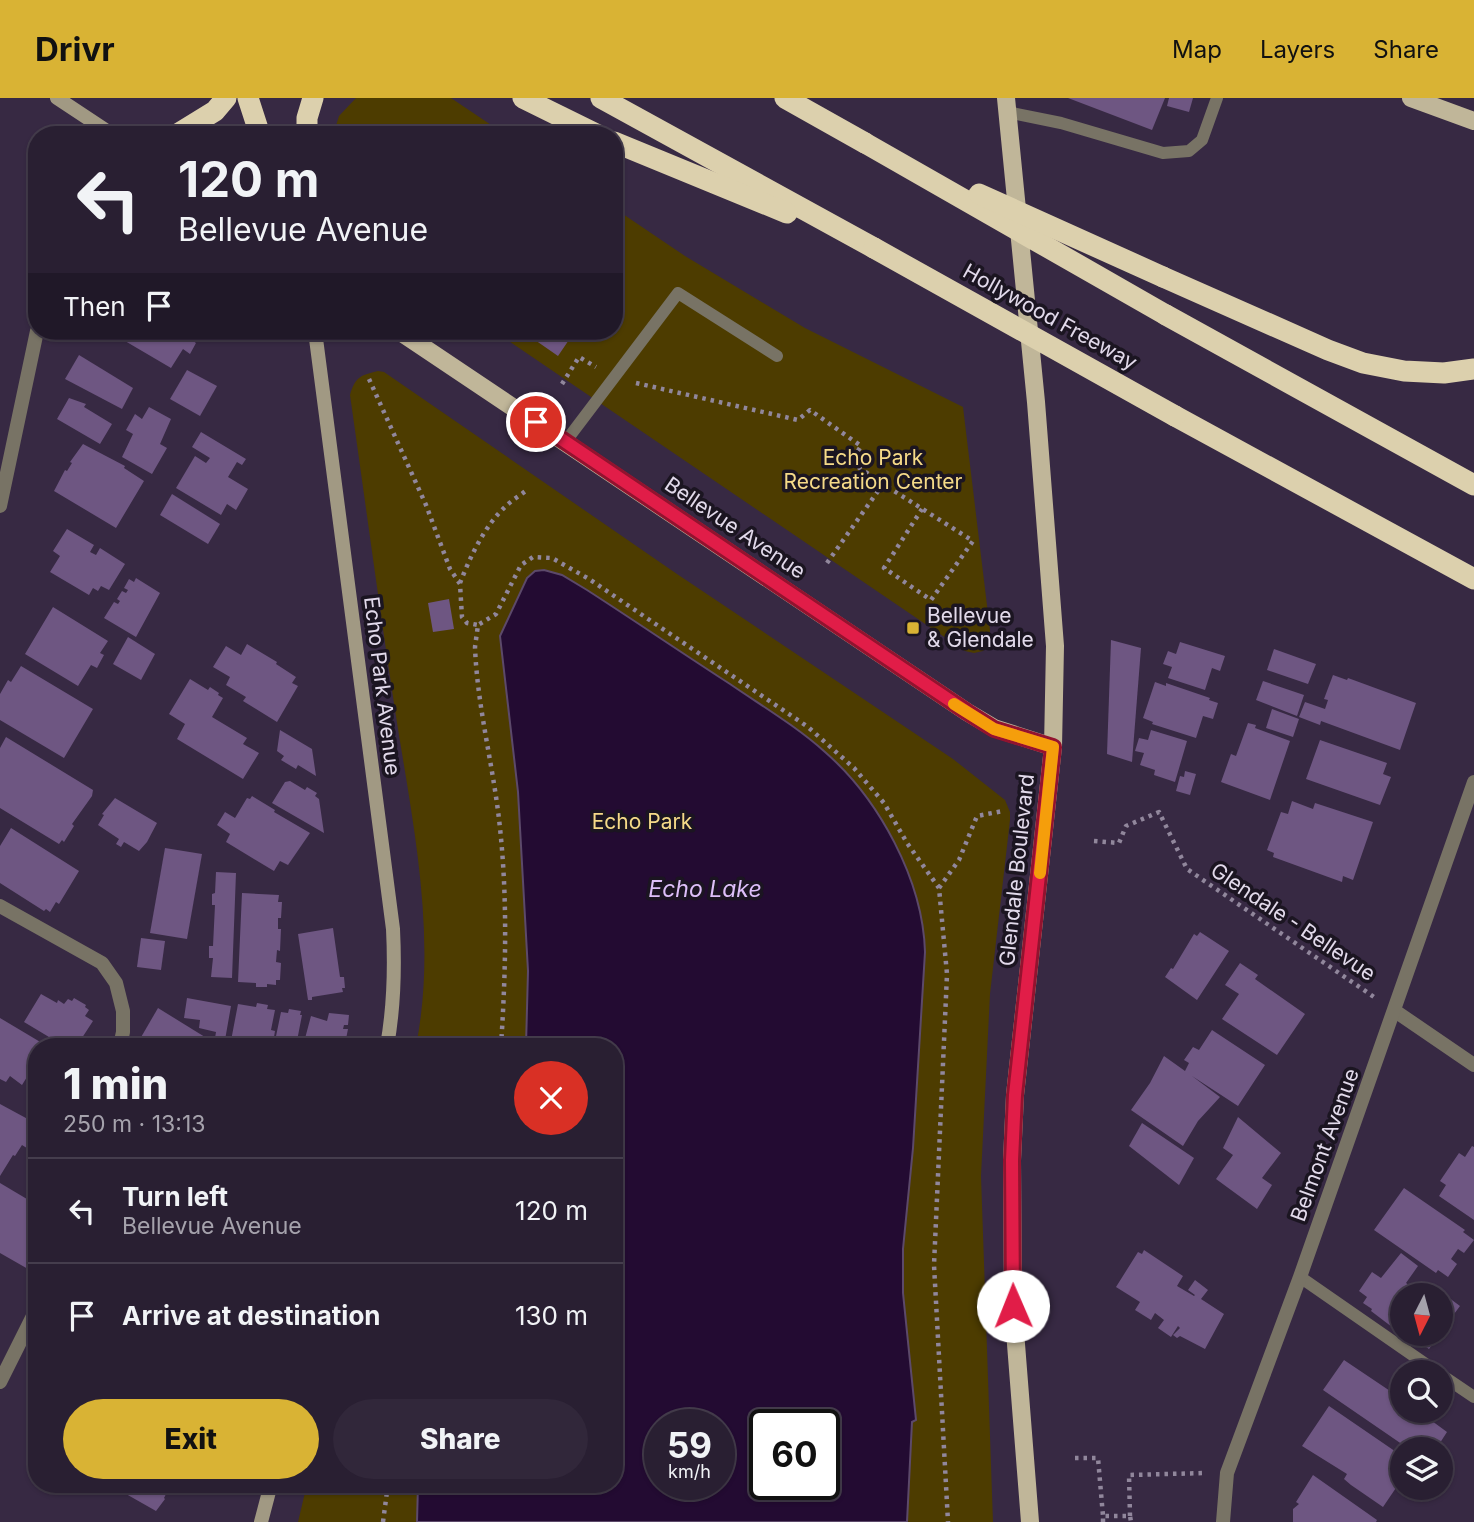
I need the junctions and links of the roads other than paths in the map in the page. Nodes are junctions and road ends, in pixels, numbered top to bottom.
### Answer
1 (57, 98) edge
2 (226, 98) edge
3 (248, 98) edge
4 (313, 98) edge
5 (523, 98) edge
6 (601, 98) edge
7 (785, 98) edge
8 (1217, 98) edge
9 (1411, 98) edge
10 (1006, 105) edge
11 (1474, 121) edge
12 (88, 126) edge
13 (191, 126) edge
14 (257, 126) edge
15 (307, 126) edge
16 (580, 126) edge
17 (865, 143) junction
18 (623, 146) edge
19 (874, 247) junction
20 (35, 340) edge
21 (315, 340) edge
22 (413, 340) edge
23 (777, 356) dead end
24 (1474, 369) edge
25 (566, 441) junction
26 (1474, 485) edge
27 (0, 506) edge
28 (1474, 579) edge
29 (1053, 747) junction
30 (1474, 782) edge
31 (0, 906) edge
32 (1395, 1011) junction
33 (122, 1038) edge
34 (388, 1038) edge
35 (1474, 1065) edge
36 (1300, 1277) junction
37 (28, 1326) edge
38 (1420, 1360) edge
39 (0, 1382) edge
40 (1453, 1383) edge
41 (1474, 1397) edge
42 (269, 1493) edge
43 (261, 1522) edge
44 (1030, 1522) edge
45 (1223, 1522) edge

1 - 12 street
2 - 13 highway
3 - 14 highway
4 - 15 highway
5 - 16 highway
6 - 19 highway, Hollywood Freeway
7 - 17 highway
8 - 10 lane
9 - 11 main road
10 - 29 main road, Glendale Boulevard
17 - 24 highway, bridge
17 - 26 highway, bridge
18 - 19 highway
19 - 28 highway, Hollywood Freeway, bridge
20 - 27 street
21 - 34 street, Echo Park Avenue
22 - 25 main road, Bellevue Avenue
23 - 25 lane
25 - 29 main road, Bellevue Avenue
29 - 44 main road, Glendale Boulevard
30 - 32 street, Belmont Avenue
31 - 33 street
32 - 35 street
32 - 36 street, Belmont Avenue
36 - 38 lane
36 - 45 street, Belmont Avenue
37 - 39 street
40 - 41 lane
42 - 43 street

